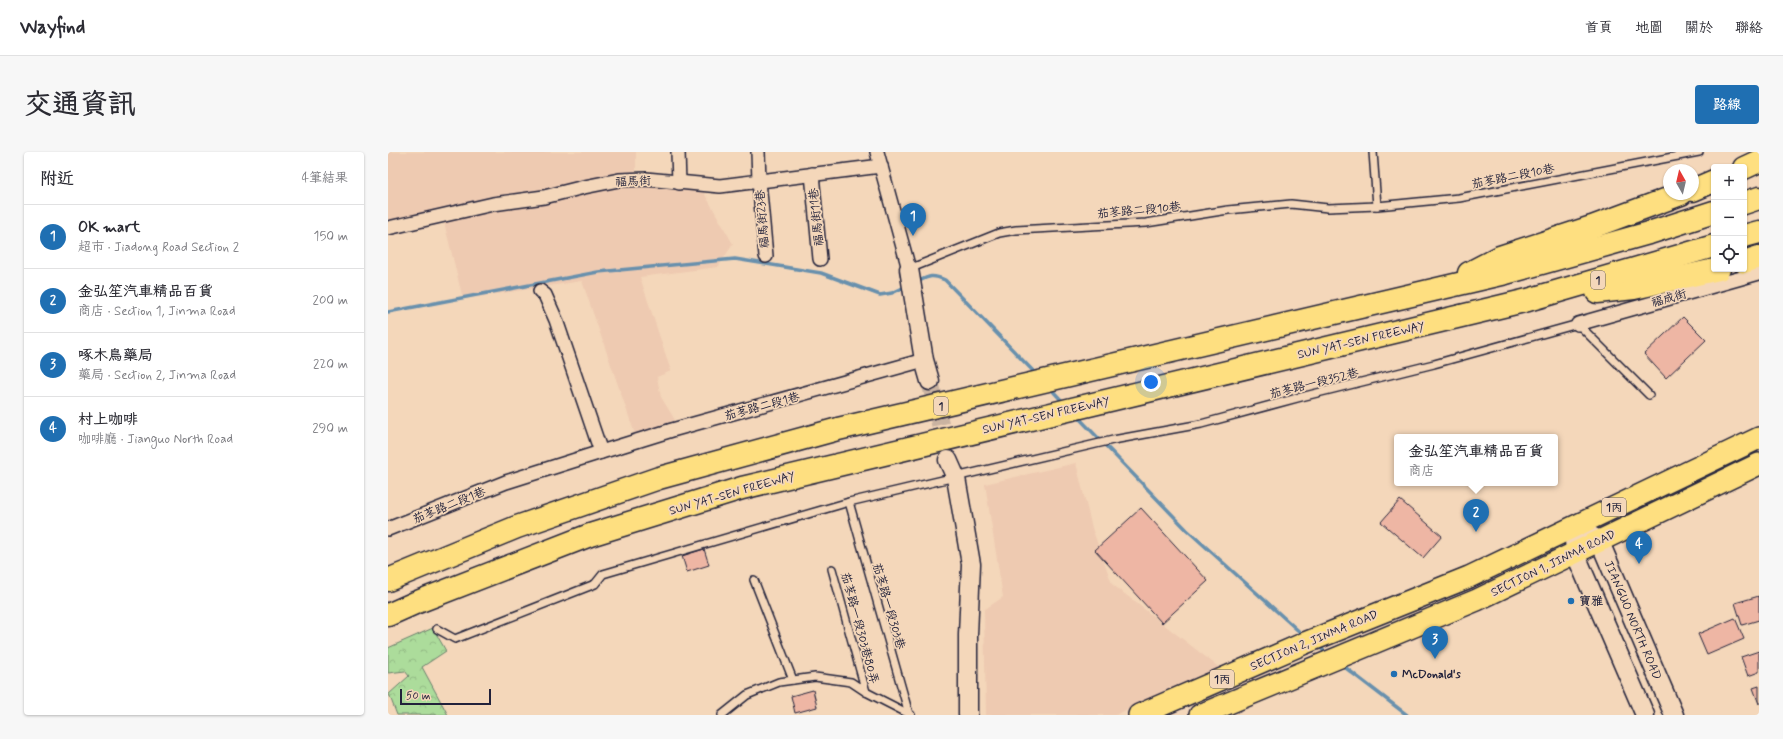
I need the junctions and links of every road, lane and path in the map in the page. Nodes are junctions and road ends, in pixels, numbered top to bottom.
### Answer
1 (678, 152) edge
2 (758, 152) edge
3 (877, 152) edge
4 (1373, 152) edge
5 (1699, 152) edge
6 (1759, 161) edge
7 (881, 166) junction
8 (1747, 167) edge
9 (812, 174) junction
10 (759, 181) junction
11 (1711, 182) edge
12 (679, 183) junction
13 (1699, 187) edge
14 (1759, 198) edge
15 (1665, 200) edge
16 (1747, 202) edge
17 (1377, 206) junction
18 (1711, 213) edge
19 (388, 228) edge
20 (1759, 232) edge
21 (1747, 235) edge
22 (1711, 247) edge
23 (766, 256) dead end
24 (1759, 257) edge
25 (820, 259) dead end
26 (1747, 261) edge
27 (1711, 271) edge
28 (1759, 273) edge
29 (910, 280) junction
30 (1435, 290) junction
31 (540, 291) dead end
32 (1528, 300) junction
33 (1578, 324) junction
34 (924, 360) junction
35 (930, 381) tunnel mouth
36 (1649, 396) dead end
37 (1759, 438) edge
38 (601, 452) junction
39 (948, 460) tunnel mouth
40 (1759, 464) edge
41 (956, 478) junction
42 (848, 502) junction
43 (1574, 526) junction
44 (388, 529) edge
45 (1599, 540) junction
46 (1575, 553) junction
47 (832, 569) dead end
48 (1469, 577) joint
49 (388, 580) edge
50 (754, 580) dead end
51 (1477, 600) joint
52 (388, 615) edge
53 (437, 629) dead end
54 (793, 680) junction
55 (866, 692) junction
56 (722, 715) edge
57 (910, 715) edge
58 (968, 715) edge
59 (1139, 715) edge
60 (1200, 715) edge
61 (1645, 715) edge
62 (1674, 715) edge

1 - 12 street
2 - 10 street, 福馬街23巷
3 - 7 street
4 - 17 lane
5 - 17 lane, 茄苳路二段10巷
6 - 8 highway
7 - 9 street, 福馬街
7 - 29 street
9 - 10 street, 福馬街
9 - 25 street, 福馬街11巷
10 - 12 street, 福馬街
10 - 23 street, 福馬街23巷
11 - 13 highway
12 - 19 street, 福馬街
14 - 16 highway
15 - 30 highway
17 - 29 lane, 茄苳路二段10巷
18 - 30 highway, 1
20 - 21 highway
22 - 32 highway, SUN YAT-SEN FREEWAY / 1
24 - 26 highway
27 - 32 highway
28 - 33 street, 福成街
29 - 34 street
30 - 49 highway, 1
31 - 38 street
32 - 52 highway, SUN YAT-SEN FREEWAY / 1
33 - 36 lane
33 - 41 lane, 茄苳路一段352巷
34 - 35 street
34 - 38 street, 茄苳路二段1巷
37 - 43 main road, SECTION 1, JINMA ROAD / 1丙
38 - 44 street, 茄苳路二段1巷
39 - 41 street
40 - 45 main road, SECTION 1, JINMA ROAD / 1丙
41 - 42 lane, 茄苳路一段352巷
41 - 58 street
42 - 53 lane, 茄苳路一段352巷
42 - 57 lane, 茄苳路一段303巷
43 - 45 street
43 - 46 street
43 - 48 main road, SECTION 1, JINMA ROAD / 1丙
45 - 46 main road, SECTION 1, JINMA ROAD / 1丙
45 - 62 street, JIANGUO NORTH ROAD
46 - 51 main road, SECTION 1, JINMA ROAD / 1丙
46 - 61 street
47 - 55 lane, 茄苳路一段303巷80弄
48 - 59 main road, SECTION 2, JINMA ROAD / 1丙
50 - 54 lane
51 - 60 main road, SECTION 2, JINMA ROAD / 1丙
54 - 55 lane, 茄苳路一段303巷
54 - 56 lane, 茄苳路一段303巷
55 - 57 lane, 茄苳路一段303巷

